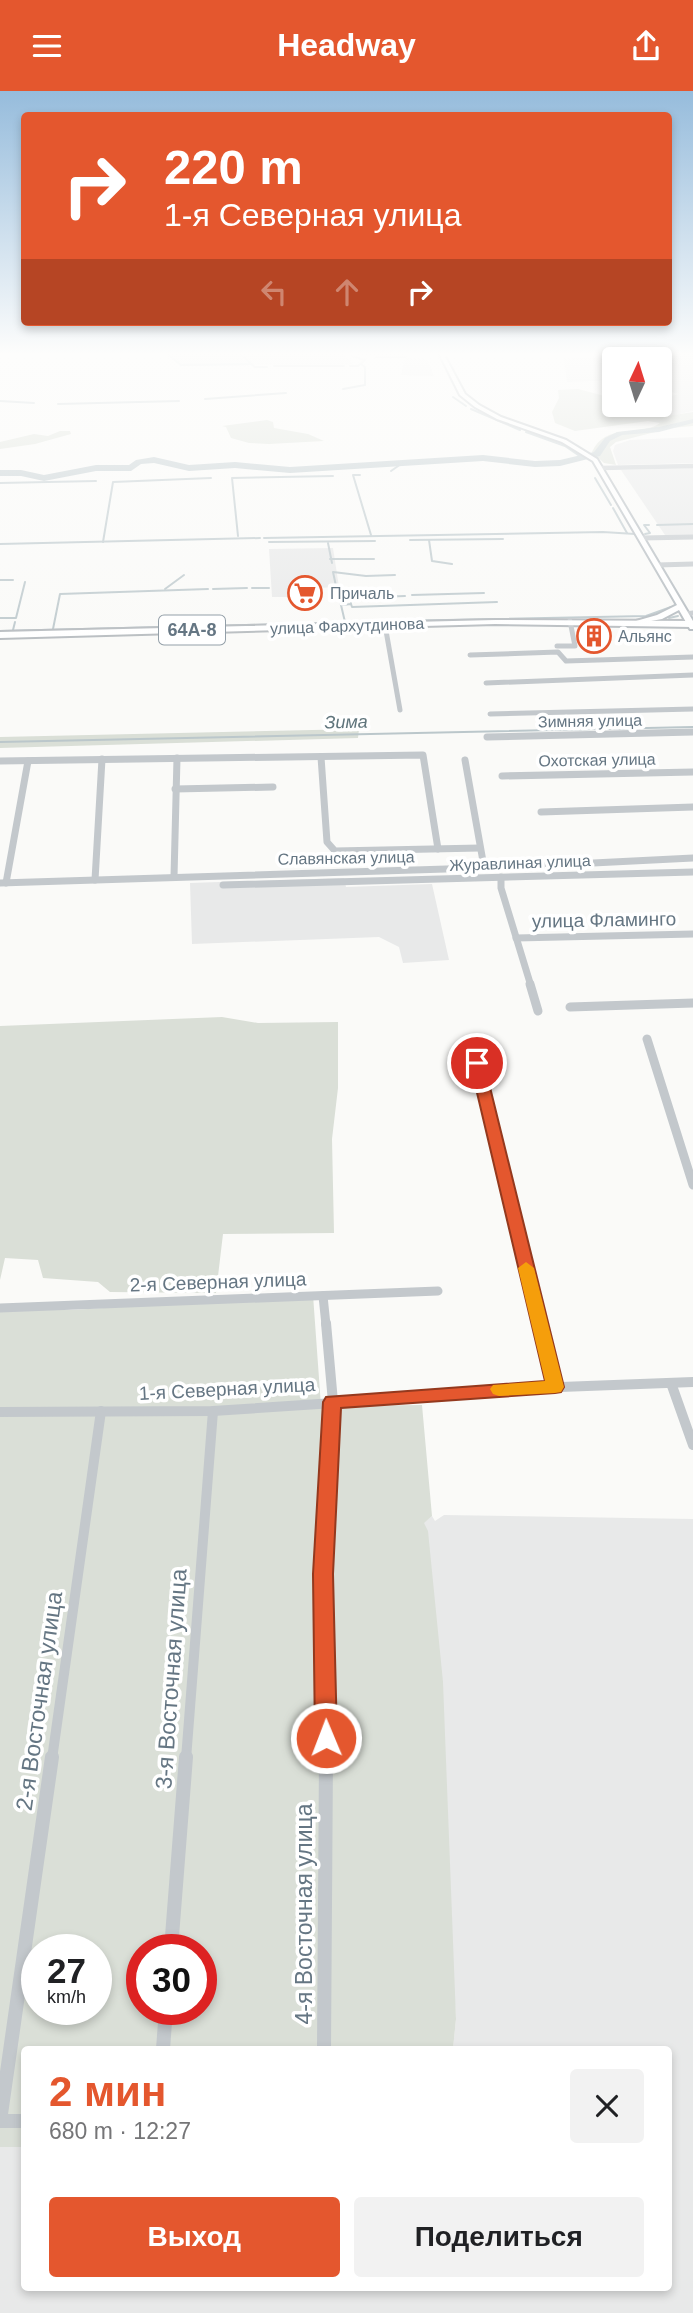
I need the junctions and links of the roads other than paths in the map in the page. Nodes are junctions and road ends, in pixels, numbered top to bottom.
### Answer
1 (589, 455) edge
2 (693, 466) edge
3 (601, 468) junction
4 (693, 537) edge
5 (642, 538) junction
6 (693, 564) edge
7 (657, 565) junction
8 (686, 611) edge
9 (570, 621) junction
10 (640, 621) junction
11 (385, 625) junction
12 (692, 625) edge
13 (0, 635) edge
14 (557, 646) dead end
15 (470, 655) dead end
16 (693, 657) edge
17 (693, 675) edge
18 (486, 683) dead end
19 (693, 709) edge
20 (400, 710) dead end
21 (490, 714) dead end
22 (693, 732) edge
23 (487, 737) dead end
24 (321, 757) junction
25 (177, 758) junction
26 (102, 759) junction
27 (464, 760) dead end
28 (0, 761) edge
29 (28, 761) junction
30 (693, 772) edge
31 (502, 776) dead end
32 (273, 787) dead end
33 (175, 789) junction
34 (693, 807) edge
35 (541, 812) dead end
36 (480, 848) junction
37 (438, 849) junction
38 (693, 858) edge
39 (484, 867) junction
40 (693, 872) edge
41 (174, 877) junction
42 (501, 877) junction
43 (95, 880) junction
44 (3, 883) edge
45 (223, 885) dead end
46 (693, 934) edge
47 (516, 939) junction
48 (693, 1003) edge
49 (569, 1007) dead end
50 (538, 1011) dead end
51 (647, 1039) dead end
52 (477, 1063) dead end
53 (693, 1185) edge
54 (438, 1291) dead end
55 (323, 1296) junction
56 (0, 1308) edge
57 (693, 1382) edge
58 (671, 1383) junction
59 (555, 1387) junction
60 (332, 1402) junction
61 (101, 1411) junction
62 (0, 1412) edge
63 (213, 1412) junction
64 (693, 1445) edge
65 (172, 1934) edge
66 (165, 2025) edge
67 (163, 2046) edge
68 (324, 2046) edge
69 (0, 2121) edge
70 (21, 2121) edge

1 - 3 main road
2 - 3 street
3 - 5 main road
4 - 5 street
5 - 7 main road
6 - 7 street
7 - 8 main road
8 - 10 main road
8 - 12 main road
9 - 10 main road, улица Фархутдинова / 64А-8
9 - 11 main road, улица Фархутдинова / 64А-8
9 - 14 street
10 - 12 main road, улица Фархутдинова / 64А-8
11 - 13 main road, улица Фархутдинова / 64А-8
11 - 20 street
15 - 16 street
17 - 18 street
19 - 21 street, Зимняя улица
22 - 23 street, Зимняя улица
24 - 25 street
24 - 37 street
24 - 37 street
25 - 26 street
25 - 33 street
26 - 29 street
26 - 43 street
27 - 36 street
28 - 29 street
29 - 44 street
30 - 31 street, Охотская улица
32 - 33 street
33 - 41 street
34 - 35 street
36 - 37 street
36 - 39 street
38 - 39 street, Славянская улица
39 - 41 street, Славянская улица
40 - 42 street, Журавлиная улица
41 - 43 street, Славянская улица
42 - 45 street, Журавлиная улица
42 - 47 street
43 - 44 street, Славянская улица
46 - 47 street, улица Фламинго
47 - 50 street
48 - 49 street
51 - 53 street
52 - 59 street
54 - 55 street, 2-я Северная улица
55 - 56 street, 2-я Северная улица
55 - 60 street, 4-я Восточная улица
57 - 58 street, 1-я Северная улица
58 - 59 street, 1-я Северная улица
58 - 64 street
59 - 60 street, 1-я Северная улица
60 - 63 street, 1-я Северная улица
60 - 68 street, 4-я Восточная улица
61 - 62 street, 1-я Северная улица
61 - 63 street, 1-я Северная улица
61 - 69 street, 2-я Восточная улица
63 - 65 street, 3-я Восточная улица
66 - 67 street
69 - 70 street

